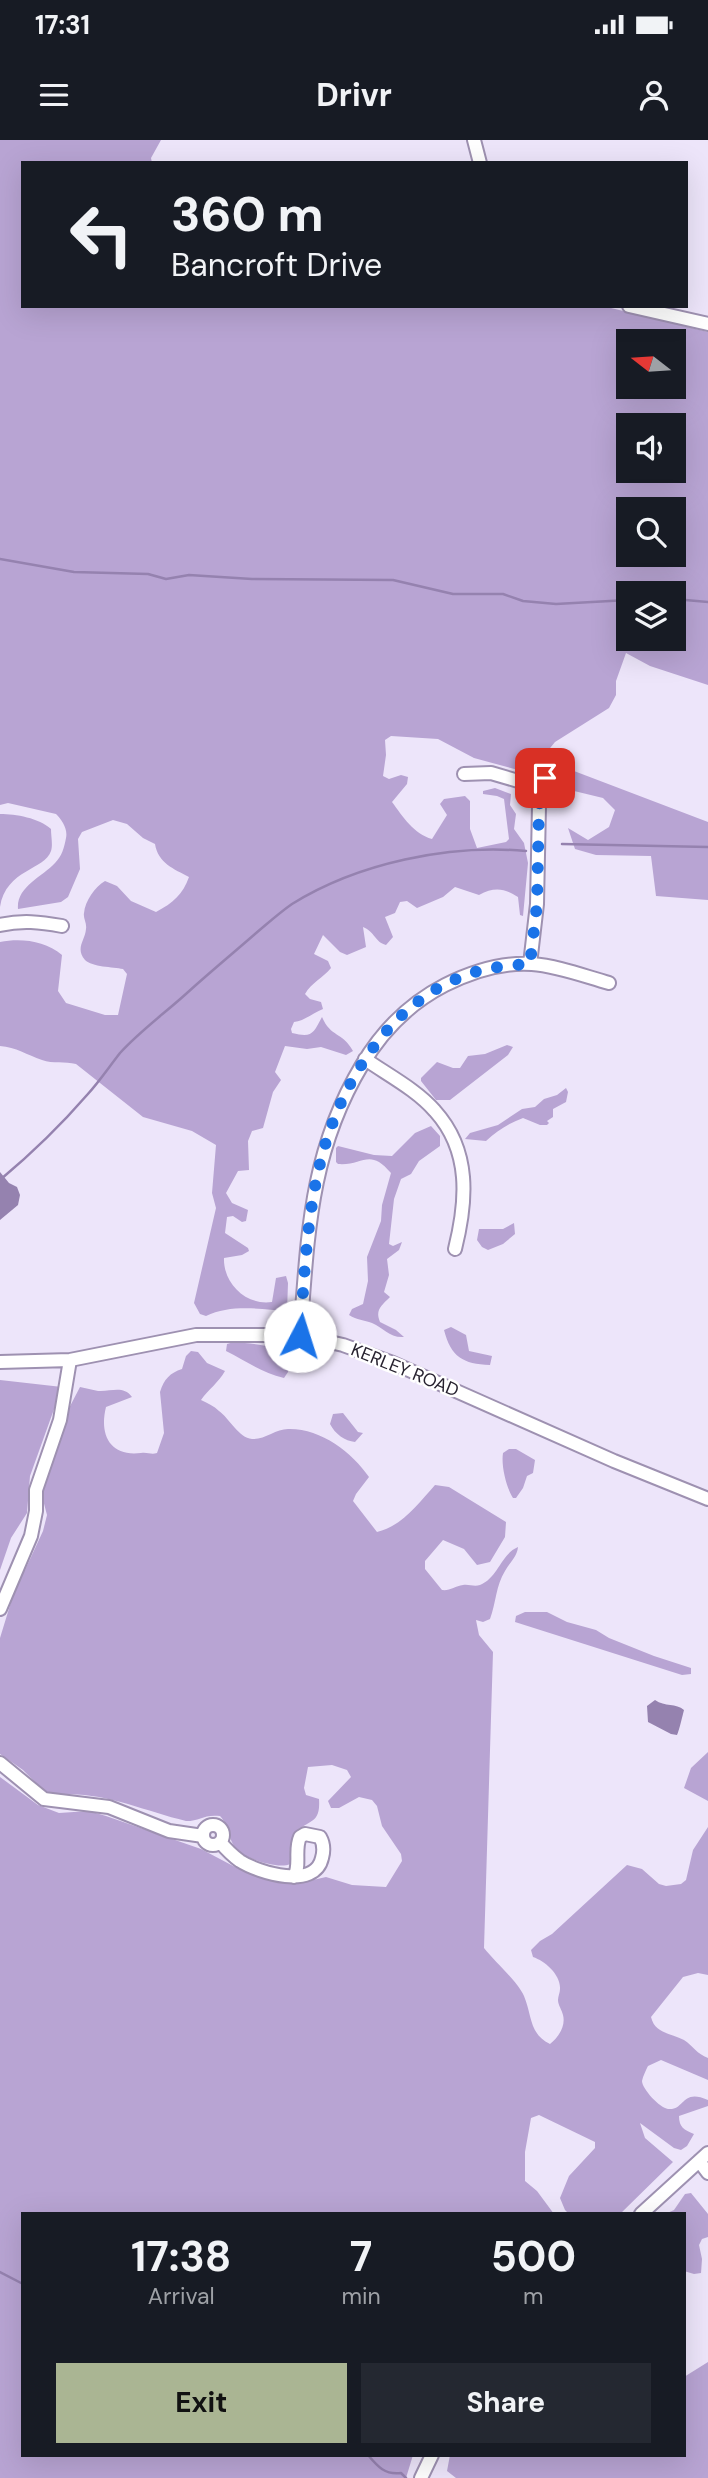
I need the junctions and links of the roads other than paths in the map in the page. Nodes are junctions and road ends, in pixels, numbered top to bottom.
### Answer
1 (474, 140) edge
2 (479, 161) edge
3 (638, 308) edge
4 (708, 324) edge
5 (464, 774) dead end
6 (0, 926) edge
7 (62, 926) dead end
8 (530, 964) junction
9 (609, 983) dead end
10 (365, 1059) junction
11 (454, 1249) dead end
12 (300, 1336) junction
13 (70, 1360) junction
14 (0, 1362) edge
15 (708, 1499) edge
16 (0, 1609) edge
17 (0, 1763) edge
18 (294, 1877) dead end
19 (704, 2157) edge
20 (708, 2173) edge
21 (643, 2212) edge
22 (431, 2457) edge
23 (421, 2478) edge

1 - 2 street
3 - 4 street
5 - 8 street
6 - 7 street
8 - 9 street
8 - 10 street
10 - 11 street
10 - 12 street
12 - 13 street, KERLEY ROAD
12 - 15 street, KERLEY ROAD
13 - 14 street, KERLEY ROAD
13 - 16 street
17 - 18 street
19 - 20 street
19 - 21 street
22 - 23 street

